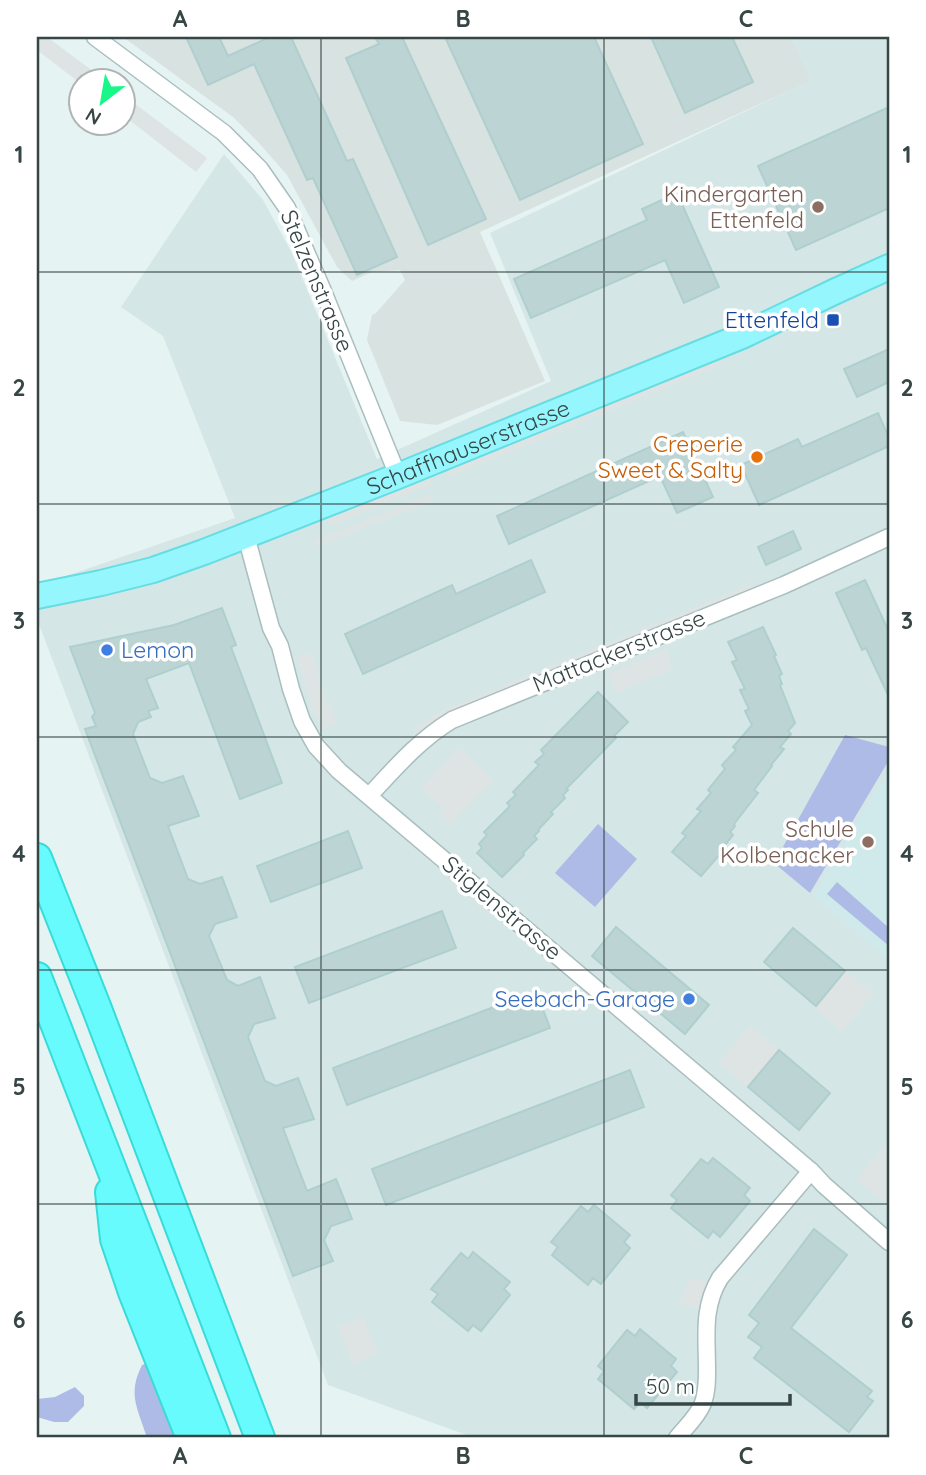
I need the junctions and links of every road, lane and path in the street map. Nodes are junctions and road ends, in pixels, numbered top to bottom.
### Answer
1 (95, 37) edge
2 (889, 267) edge
3 (398, 476) junction
4 (246, 536) junction
5 (889, 537) edge
6 (37, 596) edge
7 (369, 796) junction
8 (37, 858) edge
9 (37, 976) edge
10 (106, 1154) junction
11 (811, 1171) junction
12 (889, 1242) edge
13 (191, 1438) edge
14 (216, 1438) edge
15 (260, 1438) edge
16 (677, 1438) edge

1 - 3 street, Stelzenstrasse
2 - 3 main road, Schaffhauserstrasse
3 - 4 main road, Schaffhauserstrasse
4 - 6 main road, Schaffhauserstrasse
4 - 7 street, Stiglenstrasse
5 - 7 street, Mattackerstrasse
7 - 11 street, Stiglenstrasse
8 - 15 highway
9 - 10 highway
10 - 13 highway
10 - 14 highway
11 - 12 street, Stiglenstrasse
11 - 16 street

